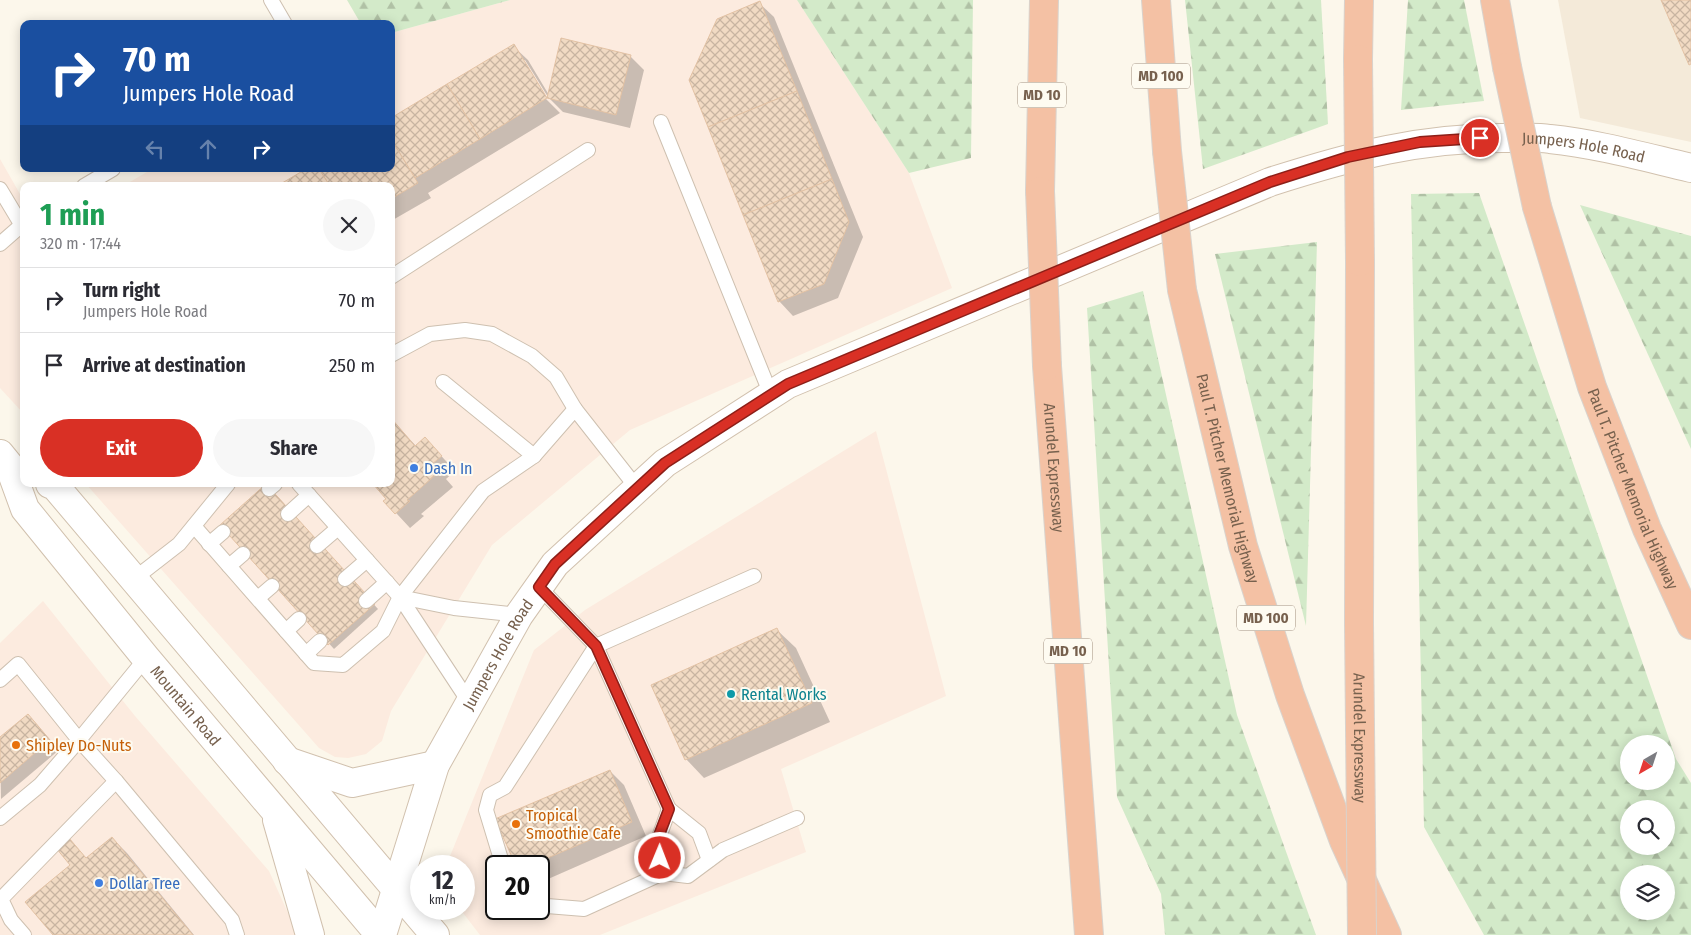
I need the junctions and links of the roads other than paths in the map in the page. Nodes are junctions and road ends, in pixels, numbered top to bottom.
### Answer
1 (272, 0) edge
2 (1044, 0) edge
3 (1156, 0) edge
4 (1359, 0) edge
5 (1496, 0) edge
6 (284, 20) edge
7 (661, 122) dead end
8 (588, 150) dead end
9 (1691, 168) edge
10 (108, 172) edge
11 (91, 182) edge
12 (0, 189) edge
13 (20, 221) edge
14 (20, 228) edge
15 (0, 244) edge
16 (395, 274) edge
17 (395, 353) edge
18 (443, 382) dead end
19 (771, 395) junction
20 (575, 409) junction
21 (534, 456) junction
22 (11, 464) edge
23 (57, 487) edge
24 (226, 487) edge
25 (302, 487) edge
26 (637, 488) junction
27 (309, 495) junction
28 (288, 514) dead end
29 (194, 526) junction
30 (338, 528) junction
31 (223, 532) dead end
32 (209, 544) junction
33 (317, 546) dead end
34 (243, 554) dead end
35 (367, 560) junction
36 (229, 566) junction
37 (754, 576) dead end
38 (134, 579) junction
39 (345, 579) dead end
40 (387, 582) junction
41 (272, 586) dead end
42 (539, 587) junction
43 (400, 597) junction
44 (258, 598) junction
45 (366, 601) dead end
46 (519, 615) junction
47 (299, 619) dead end
48 (1691, 625) edge
49 (286, 631) junction
50 (320, 642) dead end
51 (596, 646) junction
52 (306, 654) junction
53 (146, 658) junction
54 (0, 680) edge
55 (469, 702) junction
56 (79, 740) junction
57 (286, 760) junction
58 (435, 766) junction
59 (116, 781) junction
60 (274, 809) junction
61 (669, 809) junction
62 (0, 818) edge
63 (797, 818) dead end
64 (500, 855) edge
65 (709, 860) junction
66 (662, 873) junction
67 (396, 890) junction
68 (550, 906) edge
69 (24, 935) edge
70 (237, 935) edge
71 (310, 935) edge
72 (381, 935) edge
73 (435, 935) edge
74 (1089, 935) edge
75 (1362, 935) edge
76 (1386, 935) edge

1 - 6 lane
2 - 74 highway, Arundel Expressway / MD 10, bridge
3 - 76 highway, Paul T. Pitcher Memorial Highway / MD 100, bridge
4 - 75 highway, Arundel Expressway, bridge
5 - 48 highway, Paul T. Pitcher Memorial Highway, bridge
7 - 19 lane
8 - 16 lane
9 - 19 main road, Jumpers Hole Road
10 - 11 lane
12 - 13 lane
14 - 15 lane
17 - 20 lane
18 - 21 lane
19 - 26 main road, Jumpers Hole Road
20 - 21 lane
20 - 26 lane
21 - 43 lane
22 - 53 main road, Mountain Road
23 - 38 main road
24 - 29 lane
25 - 27 lane
26 - 42 main road, Jumpers Hole Road
27 - 28 lane
27 - 30 lane
29 - 32 lane
29 - 38 lane
30 - 33 lane
30 - 35 lane
31 - 32 lane
32 - 36 lane
34 - 36 lane
35 - 39 lane
35 - 40 lane
36 - 44 lane
37 - 51 lane
38 - 57 main road
40 - 43 lane
40 - 45 lane
41 - 44 lane
42 - 46 main road, Jumpers Hole Road
42 - 51 lane
43 - 46 lane
43 - 52 lane
43 - 55 lane
44 - 49 lane
46 - 55 main road, Jumpers Hole Road
47 - 49 lane
49 - 52 lane
50 - 52 lane
51 - 61 lane
51 - 64 lane
53 - 56 lane
53 - 60 main road, Mountain Road
54 - 56 lane
55 - 58 main road, Jumpers Hole Road
56 - 59 lane
56 - 62 lane
57 - 58 main road
57 - 67 main road
58 - 67 main road, Jumpers Hole Road
59 - 69 lane
59 - 70 lane
60 - 71 main road
60 - 72 main road, Mountain Road
61 - 65 lane
61 - 66 lane
63 - 65 lane
65 - 66 lane
66 - 68 lane
67 - 72 main road, Jumpers Hole Road
67 - 73 main road

